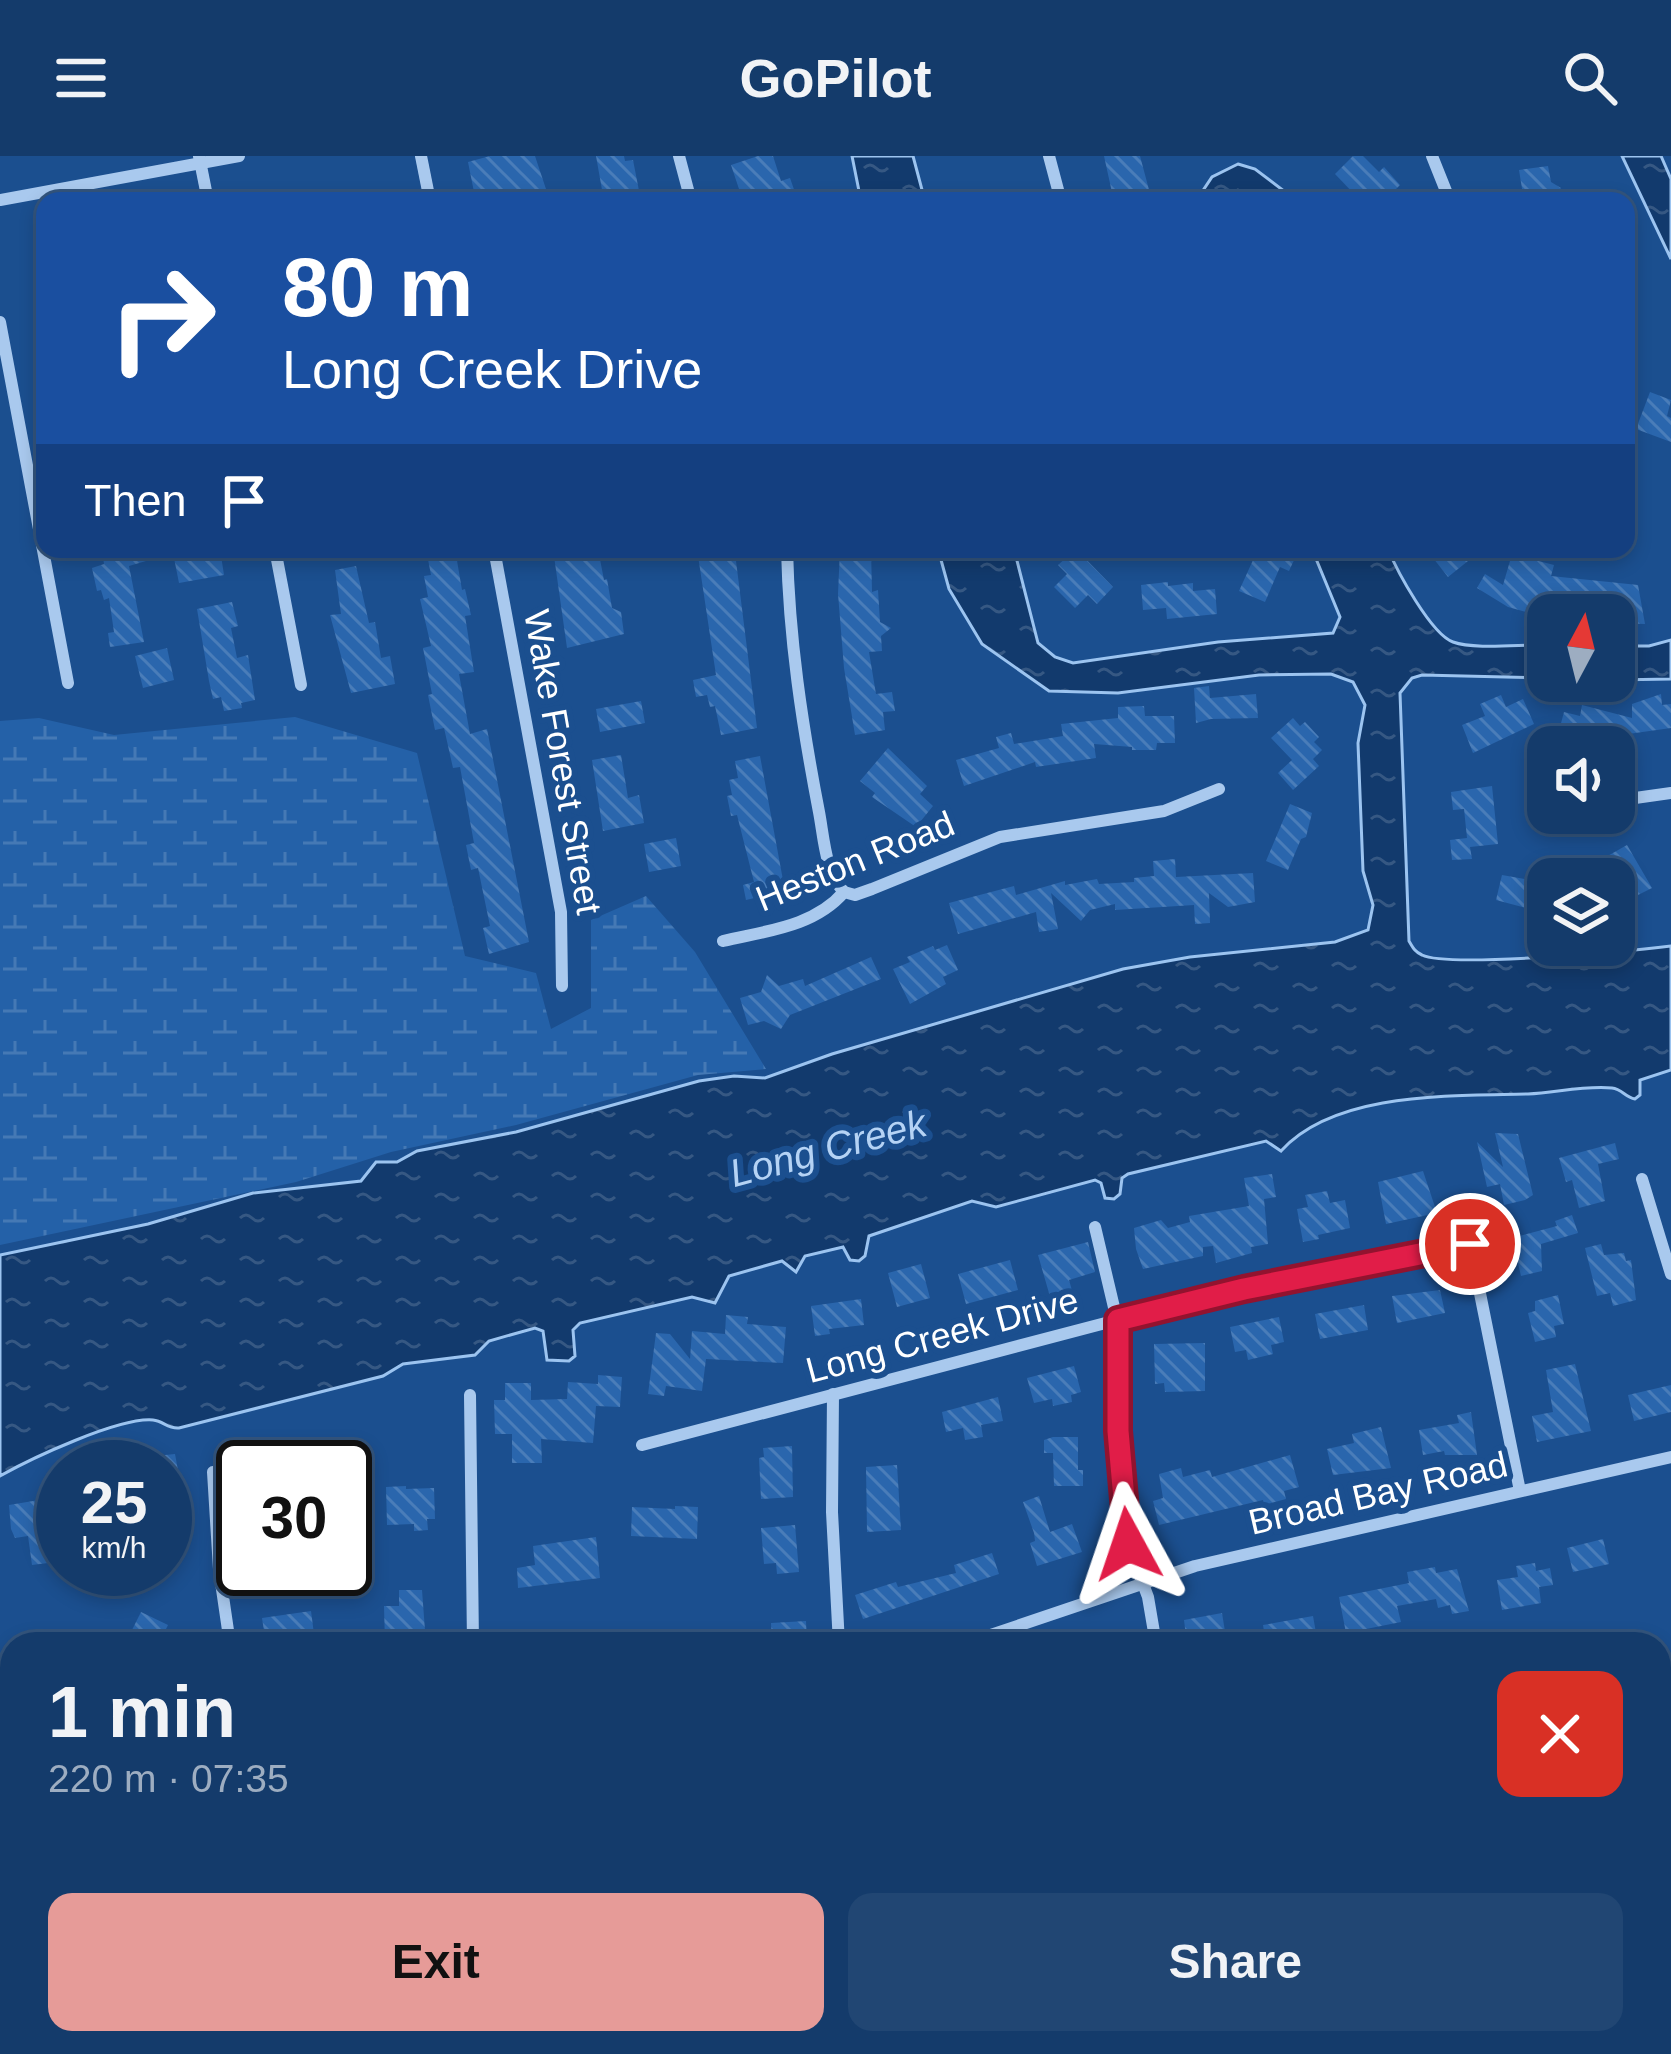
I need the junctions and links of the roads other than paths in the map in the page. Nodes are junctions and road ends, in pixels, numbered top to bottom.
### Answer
1 (239, 156) edge
2 (422, 156) edge
3 (680, 156) edge
4 (1049, 156) edge
5 (1432, 156) edge
6 (200, 160) edge
7 (40, 192) edge
8 (206, 192) edge
9 (428, 192) edge
10 (689, 192) edge
11 (1059, 192) edge
12 (1446, 192) edge
13 (36, 193) edge
14 (0, 200) edge
15 (0, 322) edge
16 (36, 513) edge
17 (44, 558) edge
18 (277, 558) edge
19 (496, 558) edge
20 (787, 558) edge
21 (68, 683) dead end
22 (302, 686) dead end
23 (1219, 789) dead end
24 (1671, 794) edge
25 (1635, 798) edge
26 (844, 892) junction
27 (722, 941) dead end
28 (562, 986) dead end
29 (1642, 1179) dead end
30 (1095, 1228) dead end
31 (1671, 1274) edge
32 (1118, 1320) junction
33 (833, 1394) junction
34 (470, 1395) dead end
35 (642, 1445) dead end
36 (1671, 1457) edge
37 (213, 1472) dead end
38 (1520, 1491) junction
39 (1142, 1582) junction
40 (228, 1632) edge
41 (472, 1632) edge
42 (838, 1632) edge
43 (998, 1632) edge
44 (1153, 1632) edge

1 - 6 street
2 - 9 street
3 - 10 street
4 - 11 street
5 - 12 street
6 - 7 street
6 - 8 street
13 - 14 street
15 - 16 street
17 - 21 street
18 - 22 street
19 - 28 street, Wake Forest Street
20 - 26 street
23 - 26 street, Heston Road
24 - 25 street
26 - 27 street, Heston Road
29 - 31 street
30 - 32 street
32 - 33 street, Long Creek Drive
32 - 38 street, Long Creek Drive
32 - 39 street
33 - 35 street, Long Creek Drive
33 - 42 street
34 - 41 street
36 - 38 street, Broad Bay Road
37 - 40 street
38 - 39 street, Broad Bay Road
39 - 43 street, Broad Bay Road
39 - 44 street

